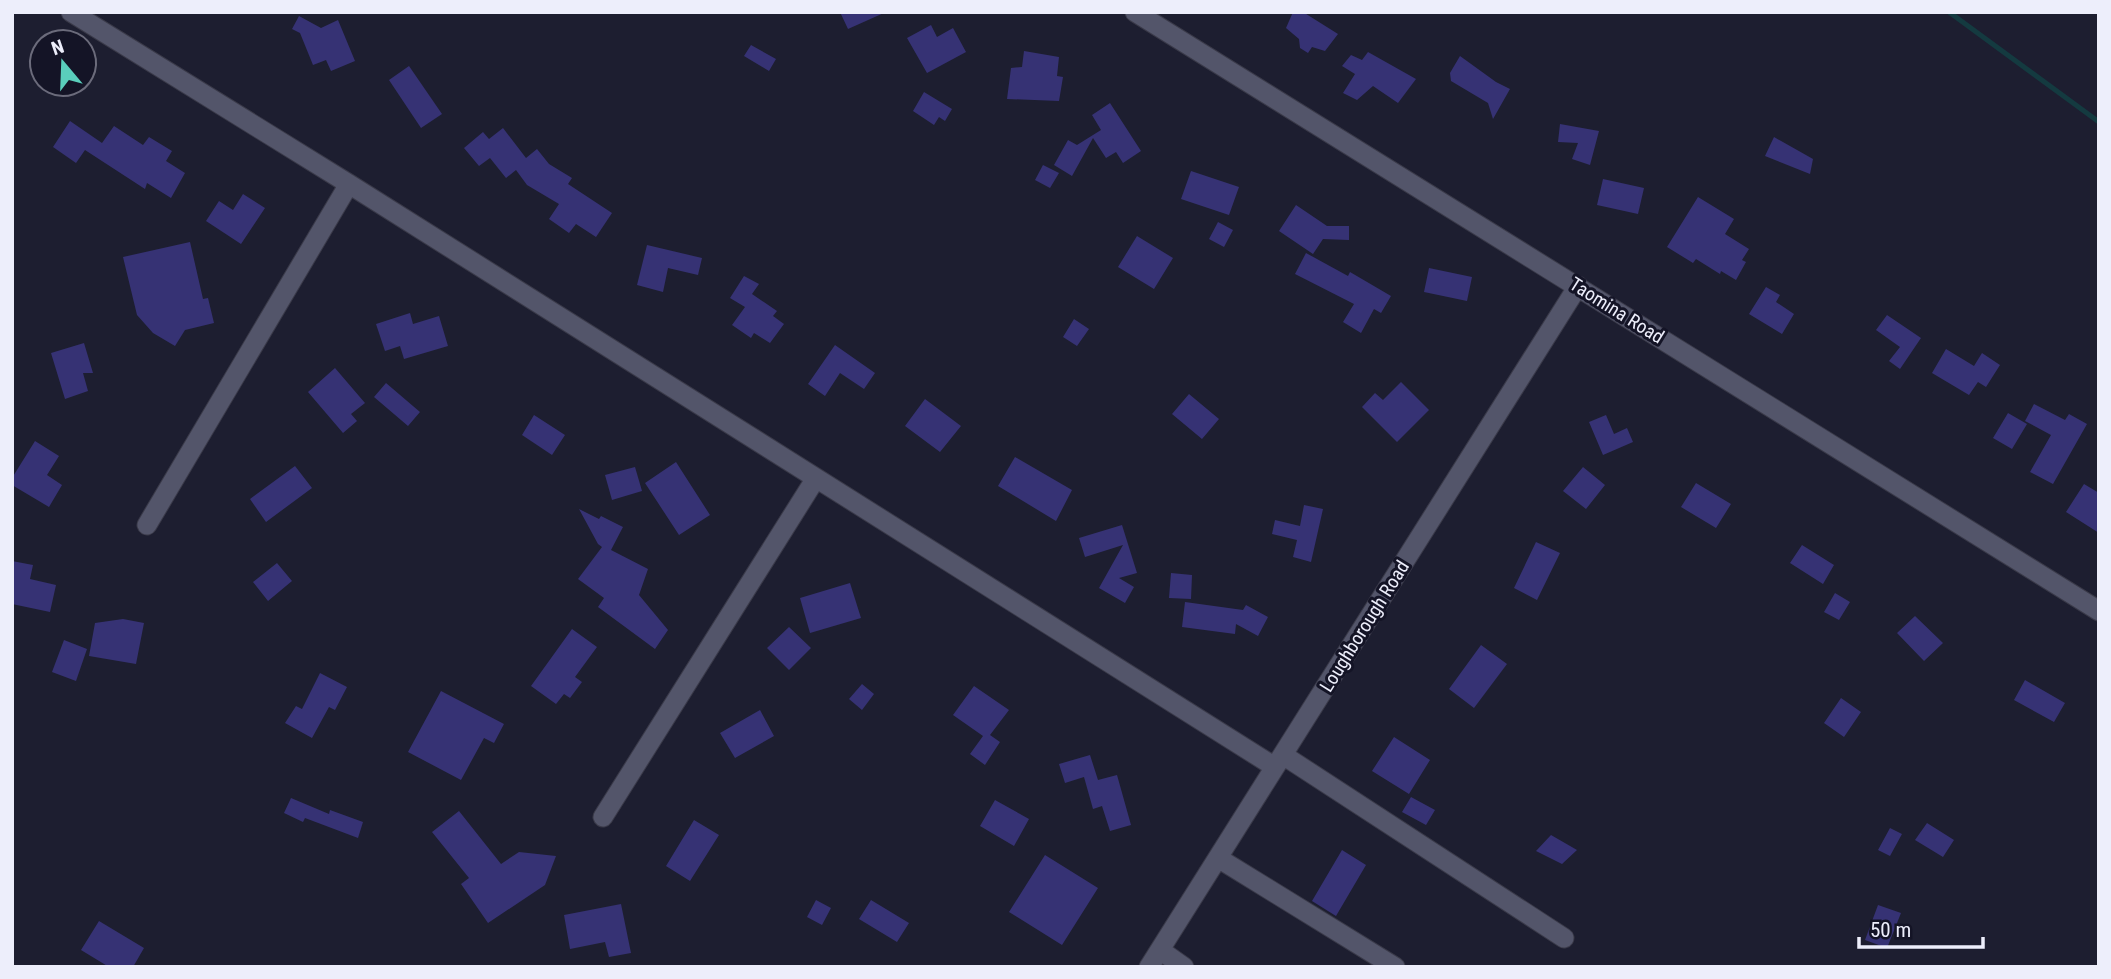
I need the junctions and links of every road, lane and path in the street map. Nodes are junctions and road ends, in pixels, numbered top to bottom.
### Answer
1 (71, 12) edge
2 (1135, 12) edge
3 (349, 184) junction
4 (1578, 286) junction
5 (816, 478) junction
6 (147, 525) dead end
7 (2099, 611) edge
8 (1279, 761) junction
9 (603, 817) dead end
10 (1218, 858) junction
11 (1564, 938) dead end
12 (1154, 959) edge
13 (1184, 967) edge
14 (1395, 967) edge

1 - 3 street
2 - 4 street, Taomina Road
3 - 5 street
3 - 6 street
4 - 7 street, Taomina Road
4 - 8 street, Loughborough Road
5 - 8 street
5 - 9 street
8 - 10 street, Loughborough Road
8 - 11 street
10 - 12 street, Loughborough Road
10 - 14 street
12 - 13 street

